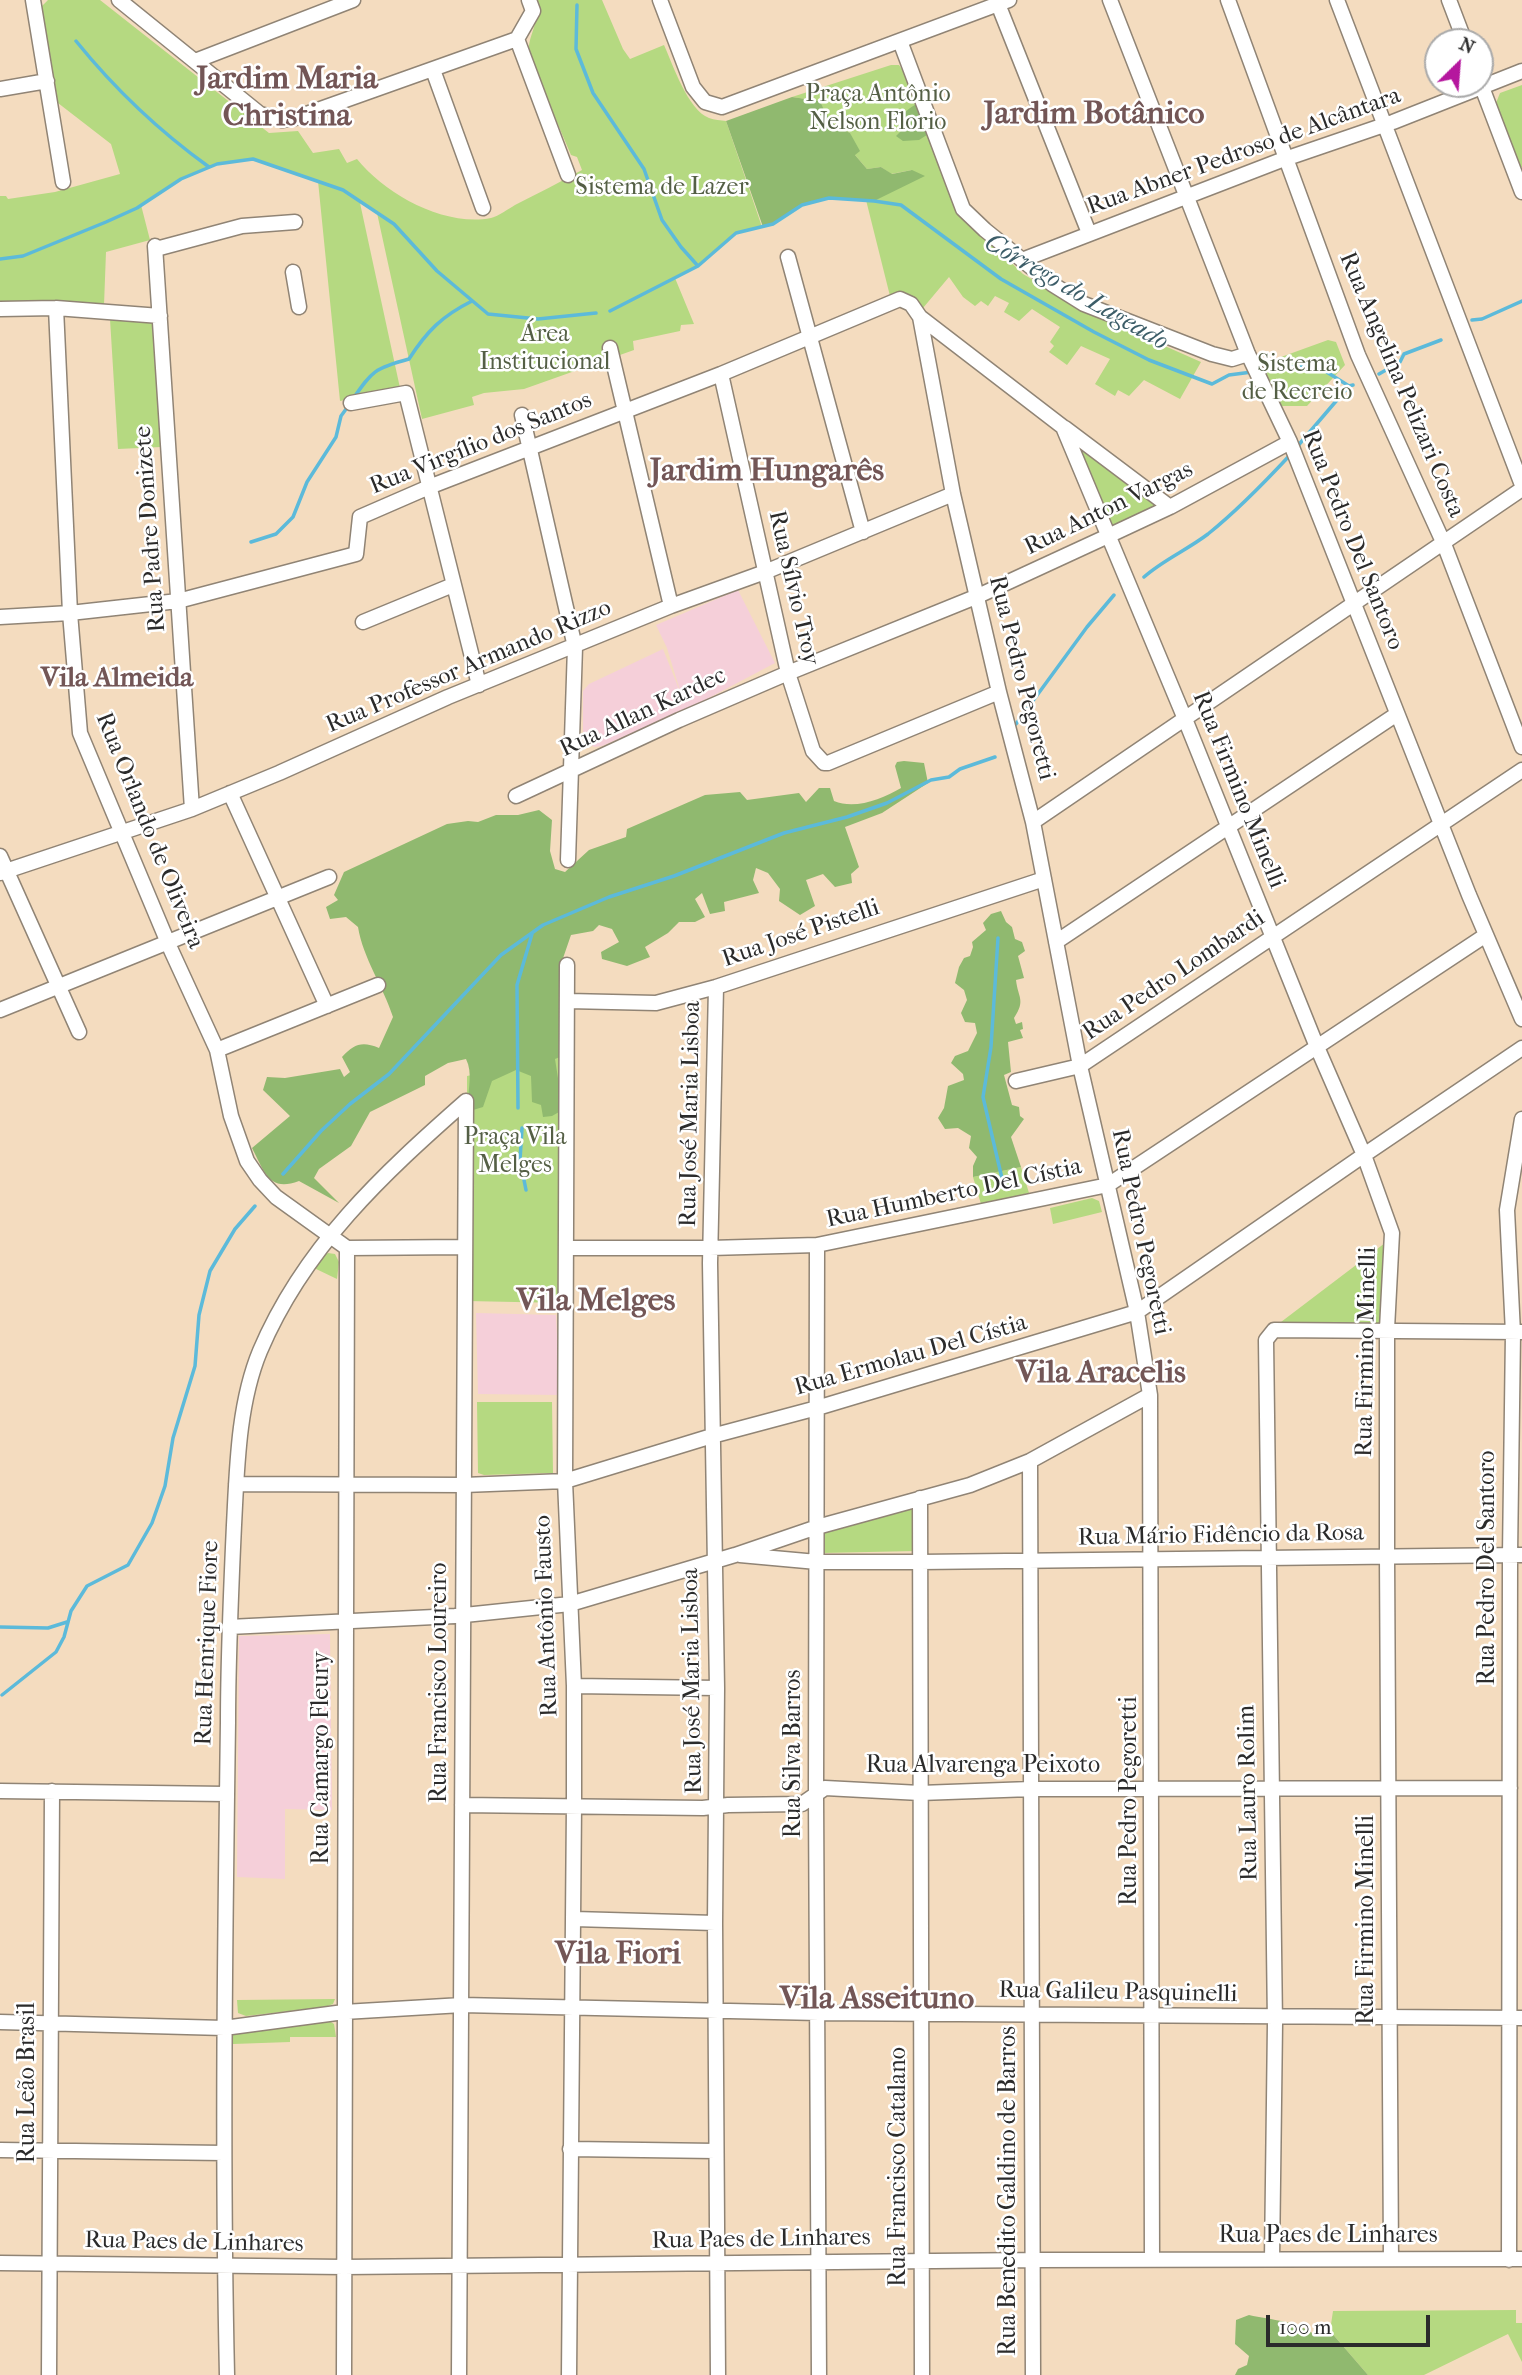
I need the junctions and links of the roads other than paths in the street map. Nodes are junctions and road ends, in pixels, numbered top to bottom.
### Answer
1 (33, 0) edge
2 (119, 0) edge
3 (353, 0) edge
4 (529, 0) edge
5 (660, 0) edge
6 (1110, 0) edge
7 (1228, 0) edge
8 (1337, 0) edge
9 (1449, 0) edge
10 (1004, 2) edge
11 (1460, 28) edge
12 (517, 39) junction
13 (900, 41) junction
14 (195, 61) junction
15 (433, 70) junction
16 (1522, 71) edge
17 (1494, 80) edge
18 (47, 81) junction
19 (0, 89) edge
20 (1448, 98) edge
21 (1486, 98) edge
22 (1384, 125) junction
23 (1285, 160) junction
24 (568, 175) dead end
25 (63, 182) dead end
26 (1522, 192) edge
27 (1187, 197) junction
28 (484, 208) dead end
29 (295, 222) dead end
30 (1089, 233) junction
31 (788, 257) dead end
32 (1022, 260) junction
33 (293, 272) dead end
34 (299, 307) dead end
35 (0, 309) edge
36 (56, 309) junction
37 (160, 316) junction
38 (920, 317) junction
39 (810, 337) junction
40 (610, 348) dead end
41 (1248, 354) junction
42 (721, 374) junction
43 (351, 403) dead end
44 (626, 410) junction
45 (522, 415) dead end
46 (1063, 427) junction
47 (1290, 442) junction
48 (530, 447) junction
49 (429, 487) junction
50 (1522, 487) edge
51 (953, 494) junction
52 (1170, 507) junction
53 (863, 532) junction
54 (1108, 536) junction
55 (1444, 544) junction
56 (765, 572) junction
57 (453, 585) junction
58 (978, 596) junction
59 (178, 601) junction
60 (1354, 604) junction
61 (671, 606) junction
62 (70, 613) junction
63 (0, 617) edge
64 (363, 622) dead end
65 (575, 647) junction
66 (788, 673) junction
67 (479, 685) junction
68 (999, 692) junction
69 (1397, 713) junction
70 (1185, 719) junction
71 (1522, 747) edge
72 (1522, 770) edge
73 (570, 771) junction
74 (230, 793) junction
75 (516, 796) dead end
76 (192, 809) junction
77 (1033, 822) junction
78 (1441, 824) junction
79 (1228, 826) junction
80 (122, 833) junction
81 (0, 856) edge
82 (568, 860) dead end
83 (4, 872) edge
84 (329, 877) dead end
85 (1044, 879) junction
86 (278, 898) junction
87 (1486, 935) junction
88 (1273, 937) junction
89 (168, 942) junction
90 (1056, 942) junction
91 (567, 965) dead end
92 (378, 985) dead end
93 (716, 987) junction
94 (58, 988) junction
95 (568, 1001) junction
96 (327, 1006) junction
97 (0, 1010) edge
98 (1522, 1019) edge
99 (79, 1032) dead end
100 (1317, 1047) junction
101 (1522, 1048) edge
102 (217, 1050) junction
103 (1080, 1066) junction
104 (1016, 1081) dead end
105 (466, 1101) joint
106 (1522, 1119) edge
107 (1364, 1155) junction
108 (1108, 1185) junction
109 (331, 1235) junction
110 (817, 1245) junction
111 (465, 1247) junction
112 (346, 1248) junction
113 (566, 1248) junction
114 (710, 1248) junction
115 (1137, 1312) junction
116 (1387, 1329) junction
117 (1517, 1332) edge
118 (1150, 1395) junction
119 (817, 1408) junction
120 (712, 1436) junction
121 (1030, 1461) junction
122 (565, 1481) junction
123 (346, 1483) junction
124 (236, 1484) junction
125 (464, 1485) junction
126 (920, 1498) junction
127 (817, 1527) junction
128 (735, 1555) junction
129 (1516, 1555) edge
130 (1387, 1557) junction
131 (1269, 1559) junction
132 (715, 1560) junction
133 (1151, 1560) junction
134 (1031, 1561) junction
135 (817, 1562) junction
136 (920, 1562) junction
137 (570, 1604) junction
138 (463, 1615) junction
139 (345, 1621) junction
140 (229, 1627) junction
141 (574, 1686) junction
142 (717, 1688) junction
143 (1153, 1788) junction
144 (1273, 1788) junction
145 (1390, 1788) junction
146 (1510, 1788) junction
147 (1031, 1789) junction
148 (0, 1791) edge
149 (52, 1791) junction
150 (920, 1793) junction
151 (226, 1794) junction
152 (816, 1795) junction
153 (462, 1805) junction
154 (574, 1805) junction
155 (717, 1808) junction
156 (574, 1919) junction
157 (715, 1923) junction
158 (461, 2005) junction
159 (571, 2009) junction
160 (716, 2011) junction
161 (344, 2012) junction
162 (818, 2013) junction
163 (922, 2013) junction
164 (1032, 2015) junction
165 (1153, 2017) junction
166 (1275, 2018) junction
167 (1391, 2018) junction
168 (1516, 2018) edge
169 (0, 2022) edge
170 (51, 2023) junction
171 (224, 2028) junction
172 (570, 2149) junction
173 (0, 2150) edge
174 (50, 2151) junction
175 (716, 2151) junction
176 (224, 2153) junction
177 (1152, 2259) junction
178 (1272, 2259) junction
179 (1391, 2259) junction
180 (1516, 2259) edge
181 (1032, 2260) junction
182 (819, 2262) junction
183 (921, 2262) junction
184 (0, 2263) edge
185 (717, 2263) junction
186 (50, 2264) junction
187 (460, 2265) junction
188 (226, 2266) junction
189 (569, 2266) junction
190 (344, 2267) junction
191 (49, 2375) edge
192 (227, 2375) edge
193 (344, 2375) edge
194 (459, 2375) edge
195 (569, 2375) edge
196 (718, 2375) edge
197 (819, 2375) edge
198 (922, 2375) edge
199 (1033, 2375) edge

1 - 18 street
2 - 14 street
3 - 14 street
4 - 12 street
5 - 13 street
6 - 27 street, Rua Pedro Del Santoro
7 - 23 street, Rua Angelina Pelizari Costa
8 - 22 street
9 - 11 street
10 - 13 street
10 - 30 street
12 - 15 street
12 - 24 street
13 - 32 street
14 - 15 street
15 - 28 street
16 - 17 street, Rua Abner Pedroso de Alcântara
18 - 19 street
18 - 25 street
20 - 22 street, Rua Abner Pedroso de Alcântara
21 - 26 street
22 - 23 street, Rua Abner Pedroso de Alcântara
22 - 50 street
23 - 27 street, Rua Abner Pedroso de Alcântara
23 - 55 street, Rua Angelina Pelizari Costa
27 - 30 street, Rua Abner Pedroso de Alcântara
27 - 41 street, Rua Pedro Del Santoro
29 - 37 street, Rua Padre Donizete
30 - 32 street, Rua Abner Pedroso de Alcântara
31 - 39 street
32 - 41 street
33 - 34 street
35 - 36 street
36 - 37 street
36 - 62 street, Rua Orlando de Oliveira
37 - 59 street, Rua Padre Donizete
38 - 39 street, Rua Virgílio dos Santos
38 - 46 street, Rua Firmino Minelli
38 - 51 street, Rua Pedro Pegoretti
39 - 42 street, Rua Virgílio dos Santos
39 - 53 street
40 - 44 street
41 - 47 street, Rua Pedro Del Santoro
42 - 44 street, Rua Virgílio dos Santos
42 - 56 street, Rua Sílvio Troy
43 - 49 street
44 - 48 street, Rua Virgílio dos Santos
44 - 61 street
45 - 48 street
46 - 52 street, Rua Firmino Minelli
46 - 54 street, Rua Firmino Minelli
47 - 52 street, Rua Anton Vargas
47 - 60 street, Rua Pedro Del Santoro
48 - 49 street, Rua Virgílio dos Santos
48 - 65 street
49 - 57 street
49 - 59 street, Rua Virgílio dos Santos
50 - 55 street
51 - 53 street, Rua Professor Armando Rizzo
51 - 58 street, Rua Pedro Pegoretti
52 - 54 street, Rua Anton Vargas
53 - 56 street, Rua Professor Armando Rizzo
54 - 58 street, Rua Anton Vargas
54 - 70 street, Rua Firmino Minelli
55 - 60 street
55 - 71 street, Rua Angelina Pelizari Costa
56 - 61 street, Rua Professor Armando Rizzo
56 - 66 street, Rua Sílvio Troy
57 - 64 street
57 - 67 street
58 - 66 street, Rua Anton Vargas
58 - 68 street, Rua Pedro Pegoretti
59 - 62 street
59 - 76 street, Rua Padre Donizete
60 - 69 street, Rua Pedro Del Santoro
60 - 70 street
61 - 65 street, Rua Professor Armando Rizzo
62 - 63 street
62 - 80 street, Rua Orlando de Oliveira
65 - 67 street, Rua Professor Armando Rizzo
65 - 73 street
66 - 68 street, Rua Sílvio Troy
66 - 73 street, Rua Allan Kardec
67 - 74 street, Rua Professor Armando Rizzo
68 - 77 street, Rua Pedro Pegoretti
69 - 78 street, Rua Pedro Del Santoro
69 - 79 street
70 - 77 street
70 - 79 street, Rua Firmino Minelli
72 - 78 street, Rua Pedro Lombardi
73 - 75 street, Rua Allan Kardec
73 - 82 street
74 - 76 street, Rua Professor Armando Rizzo
74 - 86 street
76 - 80 street, Rua Professor Armando Rizzo
77 - 85 street, Rua Pedro Pegoretti
78 - 87 street, Rua Pedro Del Santoro
78 - 88 street, Rua Pedro Lombardi
79 - 88 street, Rua Firmino Minelli
79 - 90 street
80 - 83 street, Rua Professor Armando Rizzo
80 - 89 street, Rua Orlando de Oliveira
81 - 83 street
83 - 94 street
84 - 86 street
85 - 90 street, Rua Pedro Pegoretti
85 - 93 street, Rua José Pistelli
86 - 89 street
86 - 96 street
87 - 98 street, Rua Pedro Del Santoro
87 - 100 street, Rua Humberto Del Cístia
88 - 100 street, Rua Firmino Minelli
88 - 103 street, Rua Pedro Lombardi
89 - 94 street
89 - 102 street, Rua Orlando de Oliveira
90 - 103 street, Rua Pedro Pegoretti
91 - 95 street, Rua Antônio Fausto
92 - 96 street
93 - 95 street, Rua José Pistelli
93 - 114 street, Rua José Maria Lisboa
94 - 97 street
94 - 99 street
95 - 113 street, Rua Antônio Fausto
96 - 102 street
100 - 107 street, Rua Firmino Minelli
100 - 108 street, Rua Humberto Del Cístia
101 - 107 street, Rua Ermolau Del Cístia
102 - 109 street, Rua Orlando de Oliveira
103 - 104 street, Rua Pedro Lombardi
103 - 108 street, Rua Pedro Pegoretti
105 - 109 street, Rua Henrique Fiore
105 - 111 street, Rua Francisco Loureiro
106 - 117 street, Rua Pedro Del Santoro
107 - 115 street, Rua Ermolau Del Cístia
107 - 116 street, Rua Firmino Minelli
108 - 110 street, Rua Humberto Del Cístia
108 - 115 street, Rua Pedro Pegoretti
109 - 112 street
109 - 124 street, Rua Henrique Fiore
110 - 114 street, Rua Humberto Del Cístia
110 - 119 street, Rua Silva Barros
111 - 112 street
111 - 125 street, Rua Francisco Loureiro
112 - 123 street, Rua Camargo Fleury
113 - 114 street, Rua Humberto Del Cístia
113 - 122 street, Rua Antônio Fausto
114 - 120 street, Rua José Maria Lisboa
115 - 118 street, Rua Pedro Pegoretti
115 - 119 street, Rua Ermolau Del Cístia
116 - 117 street
116 - 130 street, Rua Firmino Minelli
116 - 131 street, Rua Lauro Rolim
117 - 129 street, Rua Pedro Del Santoro
118 - 121 street
118 - 133 street, Rua Pedro Pegoretti
119 - 120 street, Rua Ermolau Del Cístia
119 - 127 street, Rua Silva Barros
120 - 122 street, Rua Ermolau Del Cístia
120 - 132 street, Rua José Maria Lisboa
121 - 126 street
121 - 134 street, Rua Benedito Galdino de Barros
122 - 125 street, Rua Ermolau Del Cístia
122 - 137 street, Rua Antônio Fausto
123 - 124 street, Rua Ermolau Del Cístia
123 - 125 street, Rua Ermolau Del Cístia
123 - 139 street, Rua Camargo Fleury
124 - 140 street, Rua Henrique Fiore
125 - 138 street, Rua Francisco Loureiro
126 - 127 street
126 - 136 street, Rua Francisco Catalano
127 - 128 street
127 - 135 street, Rua Silva Barros
128 - 132 street
128 - 135 street, Rua Mário Fidêncio da Rosa
129 - 130 street, Rua Mário Fidêncio da Rosa
129 - 146 street, Rua Pedro Del Santoro
130 - 131 street, Rua Mário Fidêncio da Rosa
130 - 145 street, Rua Firmino Minelli
131 - 133 street, Rua Mário Fidêncio da Rosa
131 - 144 street, Rua Lauro Rolim
132 - 137 street
132 - 142 street, Rua José Maria Lisboa
133 - 134 street, Rua Mário Fidêncio da Rosa
133 - 143 street, Rua Pedro Pegoretti
134 - 136 street, Rua Mário Fidêncio da Rosa
134 - 147 street, Rua Benedito Galdino de Barros
135 - 136 street, Rua Mário Fidêncio da Rosa
135 - 152 street, Rua Silva Barros
136 - 150 street, Rua Francisco Catalano
137 - 138 street
137 - 141 street, Rua Antônio Fausto
138 - 139 street
138 - 153 street, Rua Francisco Loureiro
139 - 140 street
139 - 161 street, Rua Camargo Fleury
140 - 151 street, Rua Henrique Fiore
141 - 142 street
141 - 154 street, Rua Antônio Fausto
142 - 155 street, Rua José Maria Lisboa
143 - 144 street, Rua Alvarenga Peixoto
143 - 147 street, Rua Alvarenga Peixoto
143 - 165 street, Rua Pedro Pegoretti
144 - 145 street, Rua Alvarenga Peixoto
144 - 166 street, Rua Lauro Rolim
145 - 146 street, Rua Alvarenga Peixoto
145 - 167 street, Rua Firmino Minelli
146 - 168 street, Rua Pedro Del Santoro
147 - 150 street, Rua Alvarenga Peixoto
147 - 164 street, Rua Benedito Galdino de Barros
148 - 149 street
149 - 151 street
149 - 170 street, Rua Leão Brasil
150 - 152 street, Rua Alvarenga Peixoto
150 - 163 street, Rua Francisco Catalano
151 - 171 street, Rua Henrique Fiore
152 - 155 street, Rua Alvarenga Peixoto
152 - 162 street, Rua Silva Barros
153 - 154 street, Rua Alvarenga Peixoto
153 - 158 street, Rua Francisco Loureiro
154 - 155 street, Rua Alvarenga Peixoto
154 - 156 street, Rua Antônio Fausto
155 - 157 street, Rua José Maria Lisboa
156 - 157 street
156 - 159 street, Rua Antônio Fausto
157 - 160 street, Rua José Maria Lisboa
158 - 159 street, Rua Galileu Pasquinelli
158 - 161 street, Rua Galileu Pasquinelli
158 - 187 street, Rua Francisco Loureiro
159 - 160 street, Rua Galileu Pasquinelli
159 - 172 street, Rua Antônio Fausto
160 - 162 street, Rua Galileu Pasquinelli
160 - 175 street, Rua José Maria Lisboa
161 - 171 street, Rua Galileu Pasquinelli
161 - 190 street, Rua Camargo Fleury
162 - 163 street, Rua Galileu Pasquinelli
162 - 182 street, Rua Silva Barros
163 - 164 street, Rua Galileu Pasquinelli
163 - 183 street, Rua Francisco Catalano
164 - 165 street, Rua Galileu Pasquinelli
164 - 181 street, Rua Benedito Galdino de Barros
165 - 166 street, Rua Galileu Pasquinelli
165 - 177 street, Rua Pedro Pegoretti
166 - 167 street, Rua Galileu Pasquinelli
166 - 178 street, Rua Lauro Rolim
167 - 168 street, Rua Galileu Pasquinelli
167 - 179 street, Rua Firmino Minelli
168 - 180 street
169 - 170 street, Rua Galileu Pasquinelli
170 - 171 street, Rua Galileu Pasquinelli
170 - 174 street, Rua Leão Brasil
171 - 176 street, Rua Henrique Fiore
172 - 175 street
172 - 189 street, Rua Antônio Fausto
173 - 174 street
174 - 176 street
174 - 186 street, Rua Leão Brasil
175 - 185 street, Rua José Maria Lisboa
176 - 188 street, Rua Henrique Fiore
177 - 178 street, Rua Paes de Linhares
177 - 181 street, Rua Paes de Linhares
178 - 179 street, Rua Paes de Linhares
179 - 180 street, Rua Paes de Linhares
181 - 183 street, Rua Paes de Linhares
181 - 199 street, Rua Benedito Galdino de Barros
182 - 183 street, Rua Paes de Linhares
182 - 185 street, Rua Paes de Linhares
182 - 197 street, Rua Silva Barros
183 - 198 street, Rua Francisco Catalano
184 - 186 street, Rua Paes de Linhares
185 - 189 street, Rua Paes de Linhares
185 - 196 street, Rua José Maria Lisboa
186 - 188 street, Rua Paes de Linhares
186 - 191 street, Rua Leão Brasil
187 - 189 street, Rua Paes de Linhares
187 - 190 street, Rua Paes de Linhares
187 - 194 street, Rua Francisco Loureiro
188 - 190 street, Rua Paes de Linhares
188 - 192 street, Rua Henrique Fiore
189 - 195 street, Rua Antônio Fausto
190 - 193 street, Rua Camargo Fleury

